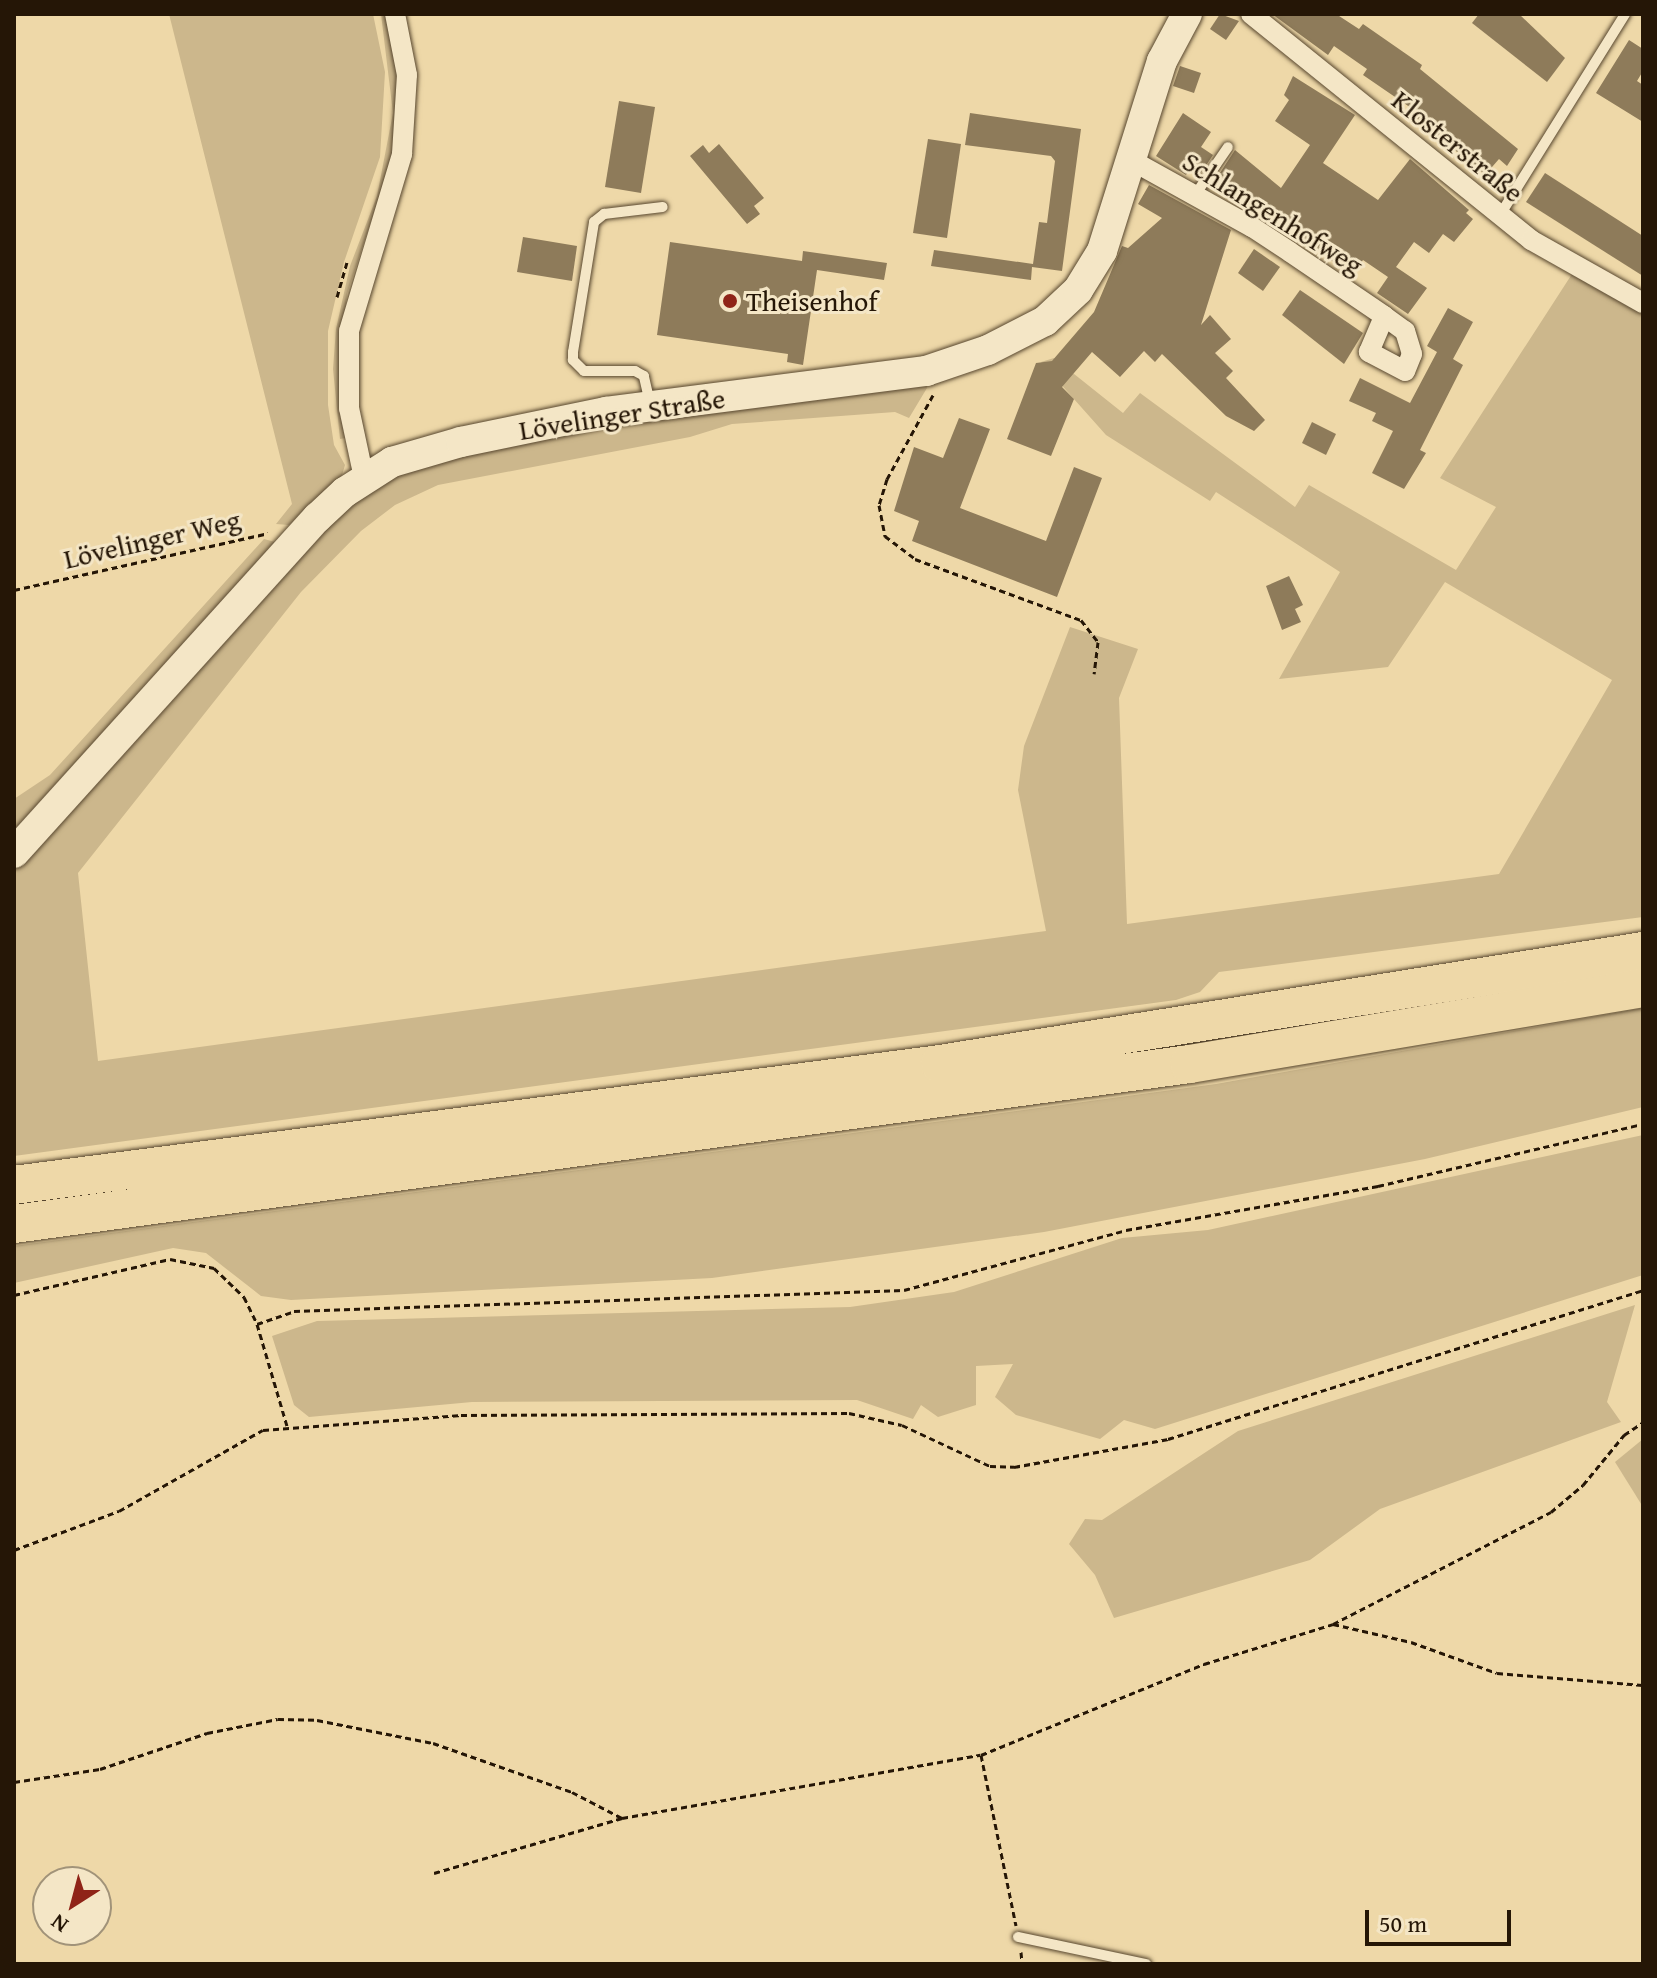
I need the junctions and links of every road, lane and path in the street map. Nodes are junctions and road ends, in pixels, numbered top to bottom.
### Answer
1 (395, 14) edge
2 (1187, 14) edge
3 (1251, 14) edge
4 (1625, 14) edge
5 (1228, 147) dead end
6 (1131, 160) junction
7 (1195, 195) junction
8 (663, 207) dead end
9 (1500, 215) junction
10 (1643, 303) edge
11 (1384, 316) dead end
12 (926, 371) junction
13 (650, 405) junction
14 (364, 478) junction
15 (299, 538) junction
16 (14, 590) edge
17 (1094, 674) dead end
18 (14, 853) edge
19 (1643, 951) edge
20 (1643, 988) edge
21 (1643, 1124) edge
22 (14, 1185) edge
23 (14, 1224) edge
24 (1643, 1290) edge
25 (14, 1295) edge
26 (257, 1324) junction
27 (1643, 1422) edge
28 (287, 1426) junction
29 (14, 1550) edge
30 (1333, 1624) junction
31 (1643, 1685) edge
32 (981, 1755) junction
33 (14, 1782) edge
34 (622, 1818) junction
35 (434, 1873) dead end
36 (1018, 1937) junction
37 (1022, 1964) edge
38 (1146, 1964) edge

1 - 14 street
2 - 6 street, Lövelinger Straße
3 - 9 street, Klosterstraße
4 - 9 lane
5 - 7 lane
6 - 7 street, Schlangenhofweg
6 - 12 street, Lövelinger Straße
7 - 11 street, Schlangenhofweg
8 - 13 lane
9 - 10 street, Klosterstraße
12 - 13 street, Lövelinger Straße
12 - 17 path
13 - 14 street, Lövelinger Straße
14 - 15 street, Lövelinger Straße
15 - 16 path, Lövelinger Weg
15 - 18 street, Lövelinger Straße
19 - 22 highway
20 - 23 highway
21 - 26 path
24 - 28 path
25 - 26 path
26 - 28 path
27 - 30 path
28 - 29 path
30 - 31 path
30 - 32 path
32 - 34 path
32 - 36 path
33 - 34 path
34 - 35 path
36 - 37 path
36 - 38 lane

